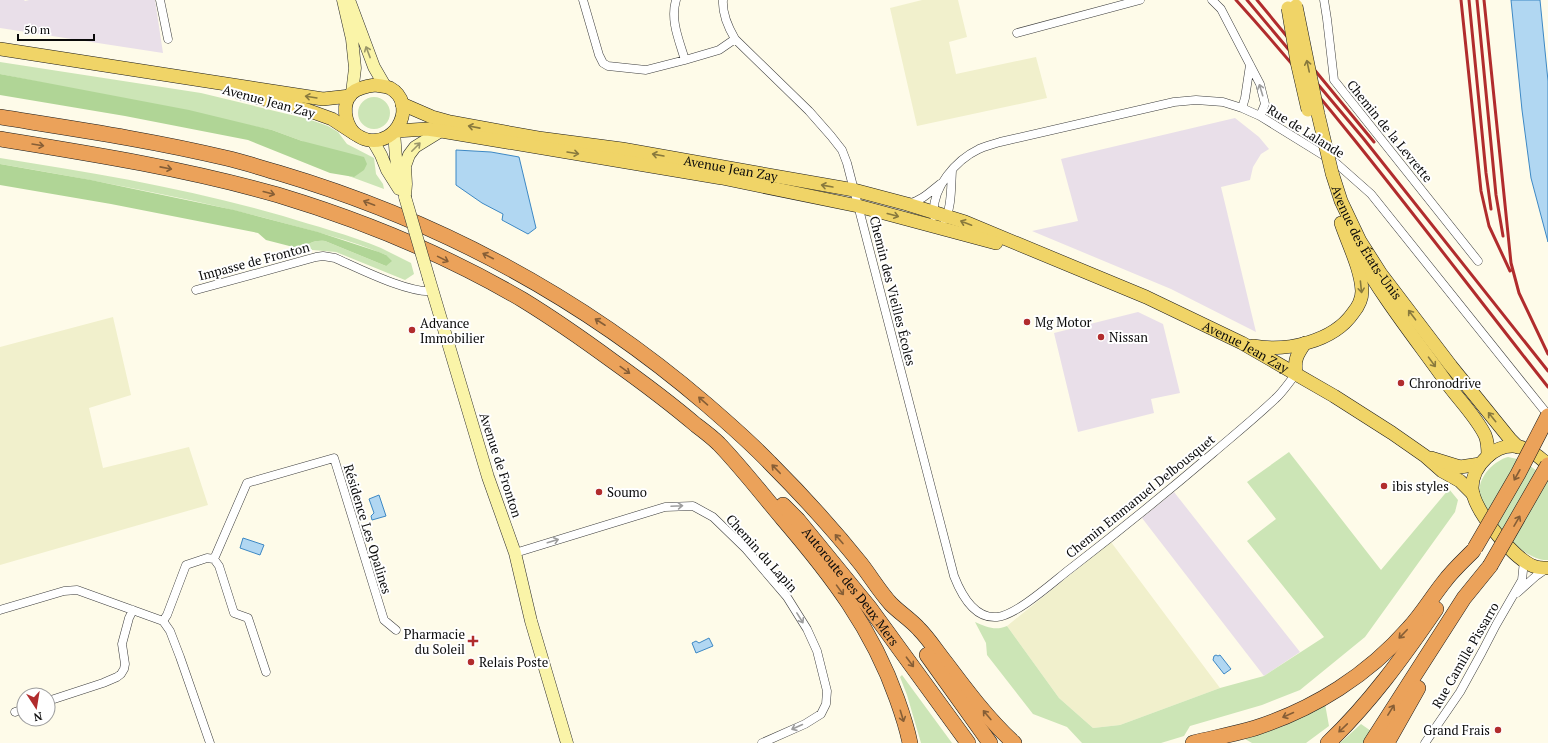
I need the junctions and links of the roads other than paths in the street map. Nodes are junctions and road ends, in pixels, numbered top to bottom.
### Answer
1 (160, 0) edge
2 (343, 0) edge
3 (349, 0) edge
4 (583, 0) edge
5 (676, 0) edge
6 (723, 0) edge
7 (1140, 0) edge
8 (1212, 0) edge
9 (1324, 0) edge
10 (1292, 3) edge
11 (1018, 33) dead end
12 (168, 39) dead end
13 (735, 39) junction
14 (0, 49) edge
15 (685, 60) junction
16 (1250, 65) junction
17 (178, 76) junction
18 (385, 86) junction
19 (351, 95) junction
20 (402, 104) junction
21 (1242, 108) junction
22 (1260, 116) junction
23 (0, 117) edge
24 (440, 131) junction
25 (395, 132) junction
26 (355, 134) junction
27 (0, 139) edge
28 (373, 141) junction
29 (952, 171) junction
30 (1328, 172) junction
31 (940, 183) junction
32 (854, 190) junction
33 (405, 197) junction
34 (907, 204) junction
35 (858, 206) junction
36 (934, 212) junction
37 (947, 216) junction
38 (1341, 223) junction
39 (936, 226) junction
40 (1054, 259) junction
41 (1478, 261) dead end
42 (431, 285) junction
43 (196, 290) dead end
44 (1242, 344) junction
45 (1305, 344) junction
46 (1296, 374) junction
47 (1548, 415) edge
48 (718, 444) junction
49 (1518, 447) junction
50 (1426, 456) junction
51 (1484, 460) junction
52 (1548, 465) edge
53 (1473, 494) junction
54 (1474, 549) junction
55 (515, 553) junction
56 (214, 559) junction
57 (1524, 561) junction
58 (1490, 566) junction
59 (1547, 568) edge
60 (1512, 598) junction
61 (889, 602) junction
62 (0, 610) edge
63 (133, 610) junction
64 (987, 616) joint
65 (163, 621) junction
66 (396, 630) dead end
67 (266, 672) dead end
68 (56, 698) edge
69 (210, 743) edge
70 (567, 743) edge
71 (762, 743) edge
72 (910, 743) edge
73 (968, 743) edge
74 (990, 743) edge
75 (1014, 743) edge
76 (1192, 743) edge
77 (1328, 743) edge
78 (1371, 743) edge
79 (1387, 743) edge
80 (1425, 743) edge

1 - 12 street
2 - 19 main road
18 -> 3 main road
4 - 15 street
5 - 15 street
6 - 13 street, Chemin des Vieilles Écoles
7 - 11 street
8 - 16 street
9 - 41 street, Chemin de la Levrette
10 - 30 main road, Avenue des États-Unis, bridge
13 - 15 street
13 - 32 street, Chemin des Vieilles Écoles
14 - 17 main road, Avenue Jean Zay
16 - 21 street
22 -> 16 street
19 -> 17 main road, Avenue Jean Zay
17 - 26 main road, Avenue Jean Zay
18 - 19 main road
18 - 20 main road
19 - 26 main road
20 - 25 main road
32 -> 20 main road, Avenue Jean Zay
21 - 22 street, Rue de Lalande
21 - 29 street, Rue de Lalande
22 - 47 street, Rue de Lalande
61 -> 23 highway
24 - 25 main road, Avenue Jean Zay
33 -> 24 main road, Avenue de Fronton
24 -> 35 main road, Avenue Jean Zay
25 - 28 main road
25 - 33 main road, Avenue de Fronton
26 - 28 main road
27 -> 48 highway
28 - 33 main road, Avenue de Fronton
29 - 31 street, Rue de Lalande
29 - 37 street
30 - 38 main road, Avenue des États-Unis
49 -> 30 main road, Avenue des États-Unis
31 - 34 street, Rue de Lalande
31 - 36 street
32 - 34 main road, Avenue Jean Zay
32 - 35 street, Chemin des Vieilles Écoles
33 - 42 main road, Avenue de Fronton, bridge
34 - 36 main road, Avenue Jean Zay
35 -> 39 main road, Avenue Jean Zay
35 - 64 street, Chemin des Vieilles Écoles
36 - 37 main road, Avenue Jean Zay
36 - 39 street
37 - 39 street
40 -> 37 main road, Avenue Jean Zay
38 -> 45 main road
38 -> 51 main road, Avenue des États-Unis
39 - 40 main road, Avenue Jean Zay
40 - 44 main road, Avenue Jean Zay
42 - 43 street, Impasse de Fronton
42 - 55 main road, Avenue de Fronton
44 - 45 main road
44 - 46 main road, Avenue Jean Zay
45 - 46 main road
46 - 50 main road, Avenue Jean Zay
46 - 64 street, Chemin Emmanuel Delbousquet
47 -> 54 highway, bridge
48 -> 72 highway
48 -> 73 highway, Autoroute des Deux Mers
49 - 51 main road
49 - 52 main road
50 - 51 main road, Avenue Jean Zay
50 - 53 main road, Avenue Jean Zay
51 - 53 main road
58 -> 52 highway, bridge
53 - 57 main road
54 -> 76 highway
54 -> 77 highway
55 - 70 main road, Avenue de Fronton
55 -> 71 street, Chemin du Lapin
56 - 65 street
56 - 66 street, Résidence Les Opalines
56 - 67 street
57 - 59 main road
57 - 60 street, Rue Camille Pissarro
78 -> 58 highway
58 - 79 highway
59 - 60 street, Rue Camille Pissarro
60 - 80 street, Rue Camille Pissarro
61 - 74 highway, Autoroute des Deux Mers
75 -> 61 highway
62 - 63 street
63 - 65 street
63 - 68 street
65 - 69 street

